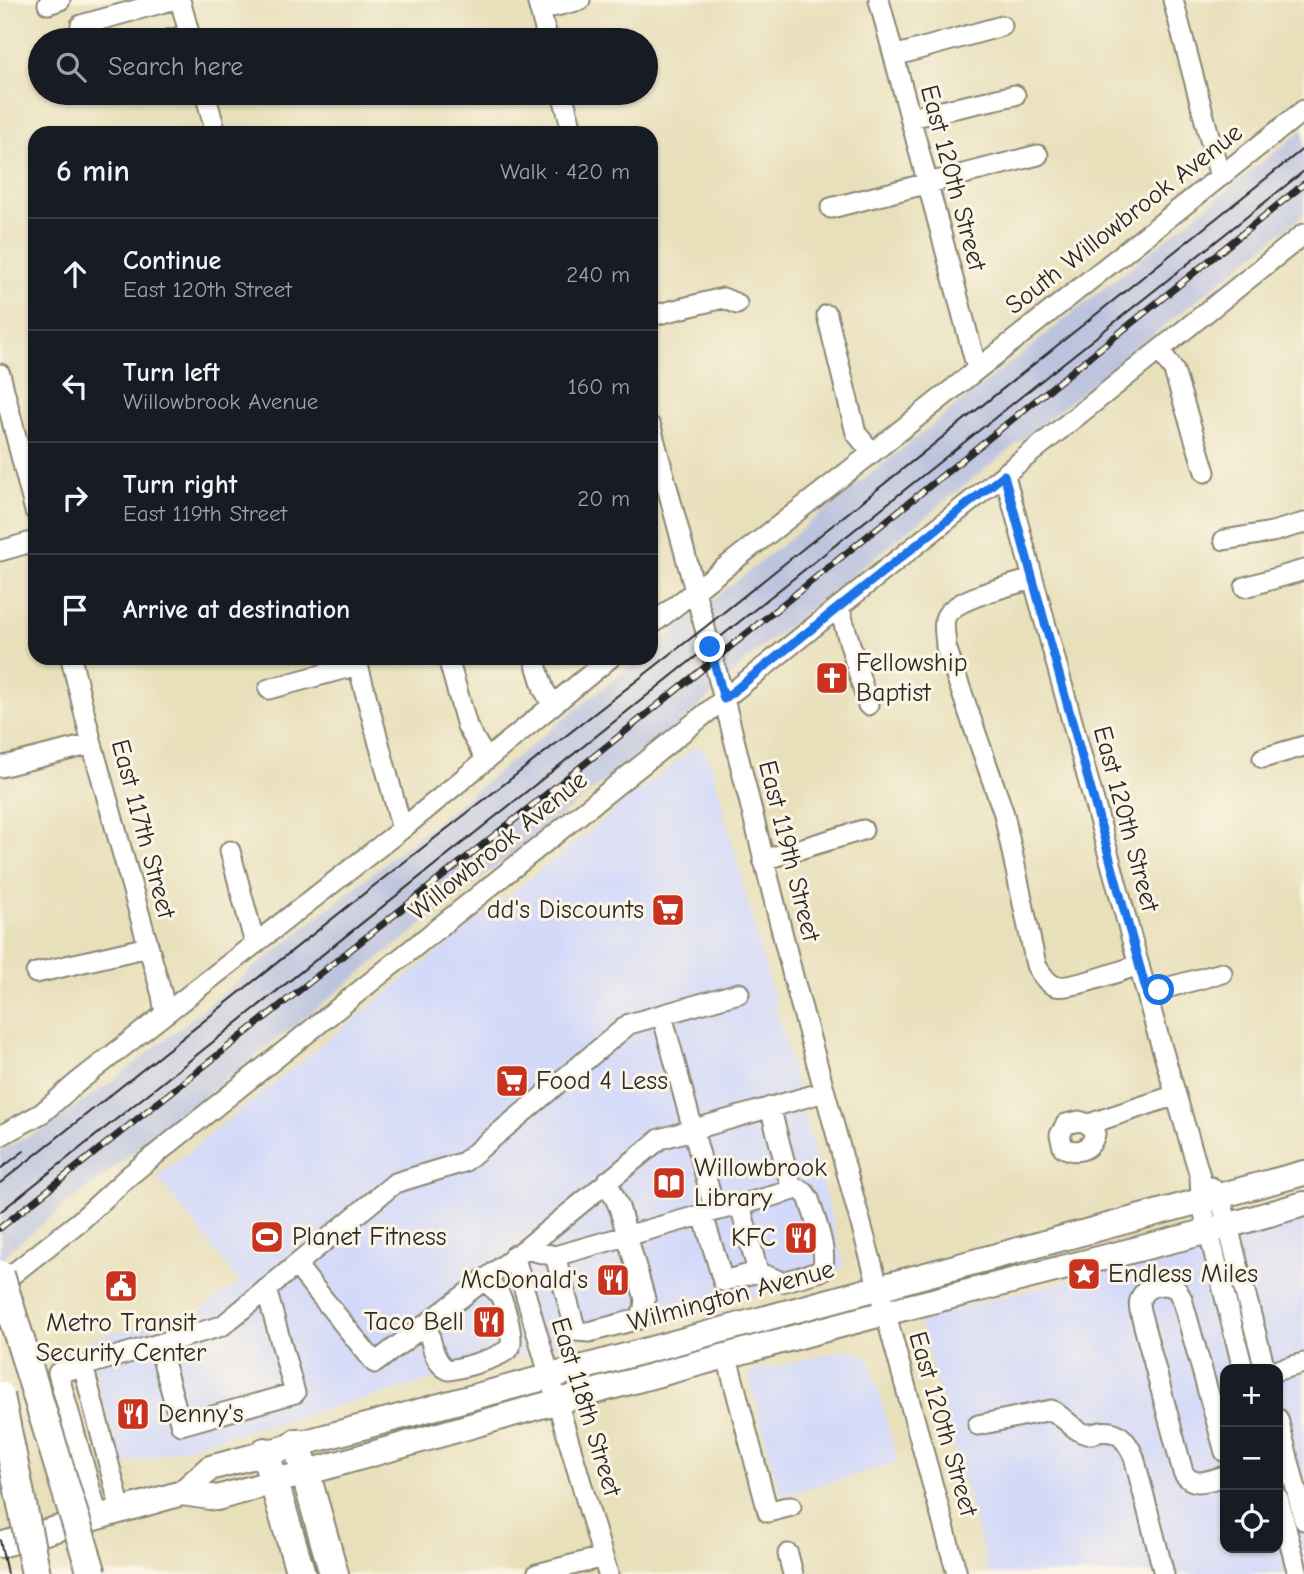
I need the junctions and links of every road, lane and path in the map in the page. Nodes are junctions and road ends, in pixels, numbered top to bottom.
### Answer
1 (172, 0) edge
2 (180, 0) edge
3 (580, 0) edge
4 (879, 0) edge
5 (1173, 0) edge
6 (538, 5) edge
7 (81, 25) dead end
8 (1002, 26) dead end
9 (188, 28) edge
10 (545, 28) edge
11 (894, 55) junction
12 (1015, 95) dead end
13 (208, 105) edge
14 (565, 105) edge
15 (1304, 110) edge
16 (910, 118) junction
17 (214, 126) edge
18 (571, 126) edge
19 (1038, 155) dead end
20 (1220, 177) junction
21 (928, 184) junction
22 (831, 208) dead end
23 (1304, 234) edge
24 (737, 303) dead end
25 (658, 314) edge
26 (828, 315) dead end
27 (1160, 350) junction
28 (977, 369) junction
29 (0, 374) edge
30 (872, 453) junction
31 (658, 454) edge
32 (1205, 472) dead end
33 (1004, 475) junction
34 (28, 484) edge
35 (1304, 523) edge
36 (1224, 540) dead end
37 (28, 543) edge
38 (0, 551) edge
39 (1304, 570) edge
40 (1032, 579) junction
41 (1245, 587) dead end
42 (694, 590) junction
43 (839, 607) junction
44 (658, 619) edge
45 (73, 665) edge
46 (344, 665) edge
47 (358, 665) edge
48 (450, 665) edge
49 (536, 665) edge
50 (601, 665) edge
51 (269, 689) dead end
52 (724, 699) junction
53 (552, 705) junction
54 (868, 705) dead end
55 (92, 744) junction
56 (1304, 746) edge
57 (1263, 758) dead end
58 (486, 760) junction
59 (0, 767) edge
60 (402, 829) junction
61 (863, 830) dead end
62 (230, 851) dead end
63 (762, 860) junction
64 (255, 944) junction
65 (148, 947) junction
66 (1139, 965) junction
67 (36, 973) dead end
68 (1222, 973) dead end
69 (739, 993) dead end
70 (1147, 993) junction
71 (165, 1014) junction
72 (662, 1015) junction
73 (824, 1092) junction
74 (1176, 1095) junction
75 (770, 1107) junction
76 (1089, 1124) dead end
77 (694, 1129) junction
78 (0, 1136) edge
79 (1304, 1173) edge
80 (607, 1181) junction
81 (792, 1190) junction
82 (1207, 1191) junction
83 (748, 1203) junction
84 (1304, 1204) edge
85 (709, 1213) junction
86 (1218, 1229) junction
87 (628, 1237) junction
88 (519, 1252) junction
89 (555, 1256) junction
90 (29, 1262) junction
91 (296, 1265) junction
92 (758, 1272) junction
93 (0, 1275) edge
94 (483, 1280) junction
95 (0, 1284) edge
96 (878, 1288) junction
97 (266, 1289) junction
98 (0, 1306) edge
99 (885, 1313) junction
100 (427, 1324) junction
101 (158, 1344) junction
102 (727, 1357) junction
103 (1304, 1363) edge
104 (1242, 1364) edge
105 (1263, 1364) edge
106 (83, 1366) junction
107 (1283, 1369) edge
108 (549, 1375) junction
109 (1216, 1385) edge
110 (0, 1396) edge
111 (556, 1402) junction
112 (978, 1426) dead end
113 (1222, 1427) edge
114 (1280, 1427) edge
115 (297, 1443) junction
116 (265, 1452) junction
117 (305, 1474) junction
118 (1220, 1477) edge
119 (274, 1482) junction
120 (181, 1493) junction
121 (791, 1506) dead end
122 (109, 1513) junction
123 (1283, 1518) edge
124 (1304, 1520) edge
125 (57, 1528) junction
126 (0, 1530) edge
127 (0, 1545) edge
128 (788, 1554) dead end
129 (606, 1565) edge
130 (1299, 1566) edge
131 (36, 1574) edge
132 (92, 1574) edge
133 (301, 1574) edge
134 (334, 1574) edge
135 (537, 1574) edge
136 (793, 1574) edge
137 (957, 1574) edge
138 (1164, 1574) edge

1 - 7 street
2 - 9 street
3 - 6 street
4 - 11 street, East 120th Street
5 - 20 street
6 - 10 street
8 - 11 street
11 - 16 street, East 120th Street
12 - 16 street
13 - 17 street
14 - 18 street
15 - 20 street, South Willowbrook Avenue
16 - 21 street, East 120th Street
19 - 21 street
20 - 28 street, South Willowbrook Avenue
21 - 22 street
21 - 28 street, East 120th Street
23 - 27 street
24 - 25 street
26 - 30 street
27 - 32 street
27 - 33 street
28 - 30 street
29 - 34 street
30 - 42 street
31 - 42 street, East 119th Street
33 - 40 street, East 120th Street
33 - 43 street, Willowbrook Avenue
35 - 36 street
37 - 38 street
39 - 41 street
40 - 66 street, East 120th Street
40 - 66 street
42 - 44 street
42 - 52 street, East 119th Street
43 - 52 street, Willowbrook Avenue
43 - 54 street
45 - 55 street, East 117th Street
46 - 51 street
47 - 60 street
48 - 58 street
49 - 53 street
50 - 53 street
52 - 63 street, East 119th Street
52 - 90 street, Willowbrook Avenue
53 - 58 street
55 - 59 street
55 - 65 street, East 117th Street
56 - 57 street
58 - 60 street
60 - 64 street
61 - 63 street
62 - 64 street
63 - 73 street, East 119th Street
64 - 71 street
65 - 67 street
65 - 71 street, East 117th Street
66 - 70 street, East 120th Street
68 - 70 street
69 - 72 street
70 - 74 street, East 120th Street
71 - 78 street
72 - 77 street
72 - 91 street
73 - 75 street
73 - 96 street, East 119th Street
74 - 76 street
74 - 82 street, East 120th Street
75 - 77 street
75 - 81 street
77 - 80 street
77 - 85 street
79 - 82 main road, Wilmington Avenue
80 - 87 street
80 - 88 street
81 - 83 street
81 - 92 street
82 - 86 street, East 120th Street
82 - 96 main road, Wilmington Avenue
83 - 85 street
83 - 92 street
84 - 86 main road, Wilmington Avenue
85 - 87 street
85 - 92 street
86 - 99 main road, Wilmington Avenue
86 - 104 street
86 - 105 street
87 - 89 street
87 - 89 street
88 - 89 street
88 - 94 street
88 - 108 street, East 118th Street
90 - 95 street, Willowbrook Avenue
90 - 98 street
91 - 97 street
91 - 100 street
93 - 132 highway, bridge
94 - 100 street
94 - 100 street
96 - 99 street, East 120th Street
96 - 108 main road, Wilmington Avenue
97 - 101 street
97 - 101 street
99 - 102 main road, Wilmington Avenue
99 - 137 street, East 120th Street
101 - 106 street
102 - 111 main road, Wilmington Avenue
102 - 121 street
103 - 107 street
106 - 122 street
106 - 122 street
108 - 111 street, East 118th Street
108 - 115 main road, Wilmington Avenue
109 - 113 street
109 - 118 street
110 - 131 highway, bridge
111 - 117 main road, Wilmington Avenue
111 - 129 street, East 118th Street
112 - 138 street
114 - 124 street
115 - 116 main road, Wilmington Avenue
115 - 117 highway
116 - 119 highway
116 - 120 main road, Wilmington Avenue
117 - 119 main road, Wilmington Avenue
117 - 134 highway
119 - 120 main road, Wilmington Avenue
119 - 133 highway
120 - 122 main road, Wilmington Avenue
122 - 125 main road, Wilmington Avenue
123 - 130 street
125 - 126 main road
125 - 127 main road, Wilmington Avenue
128 - 136 street
129 - 135 street

